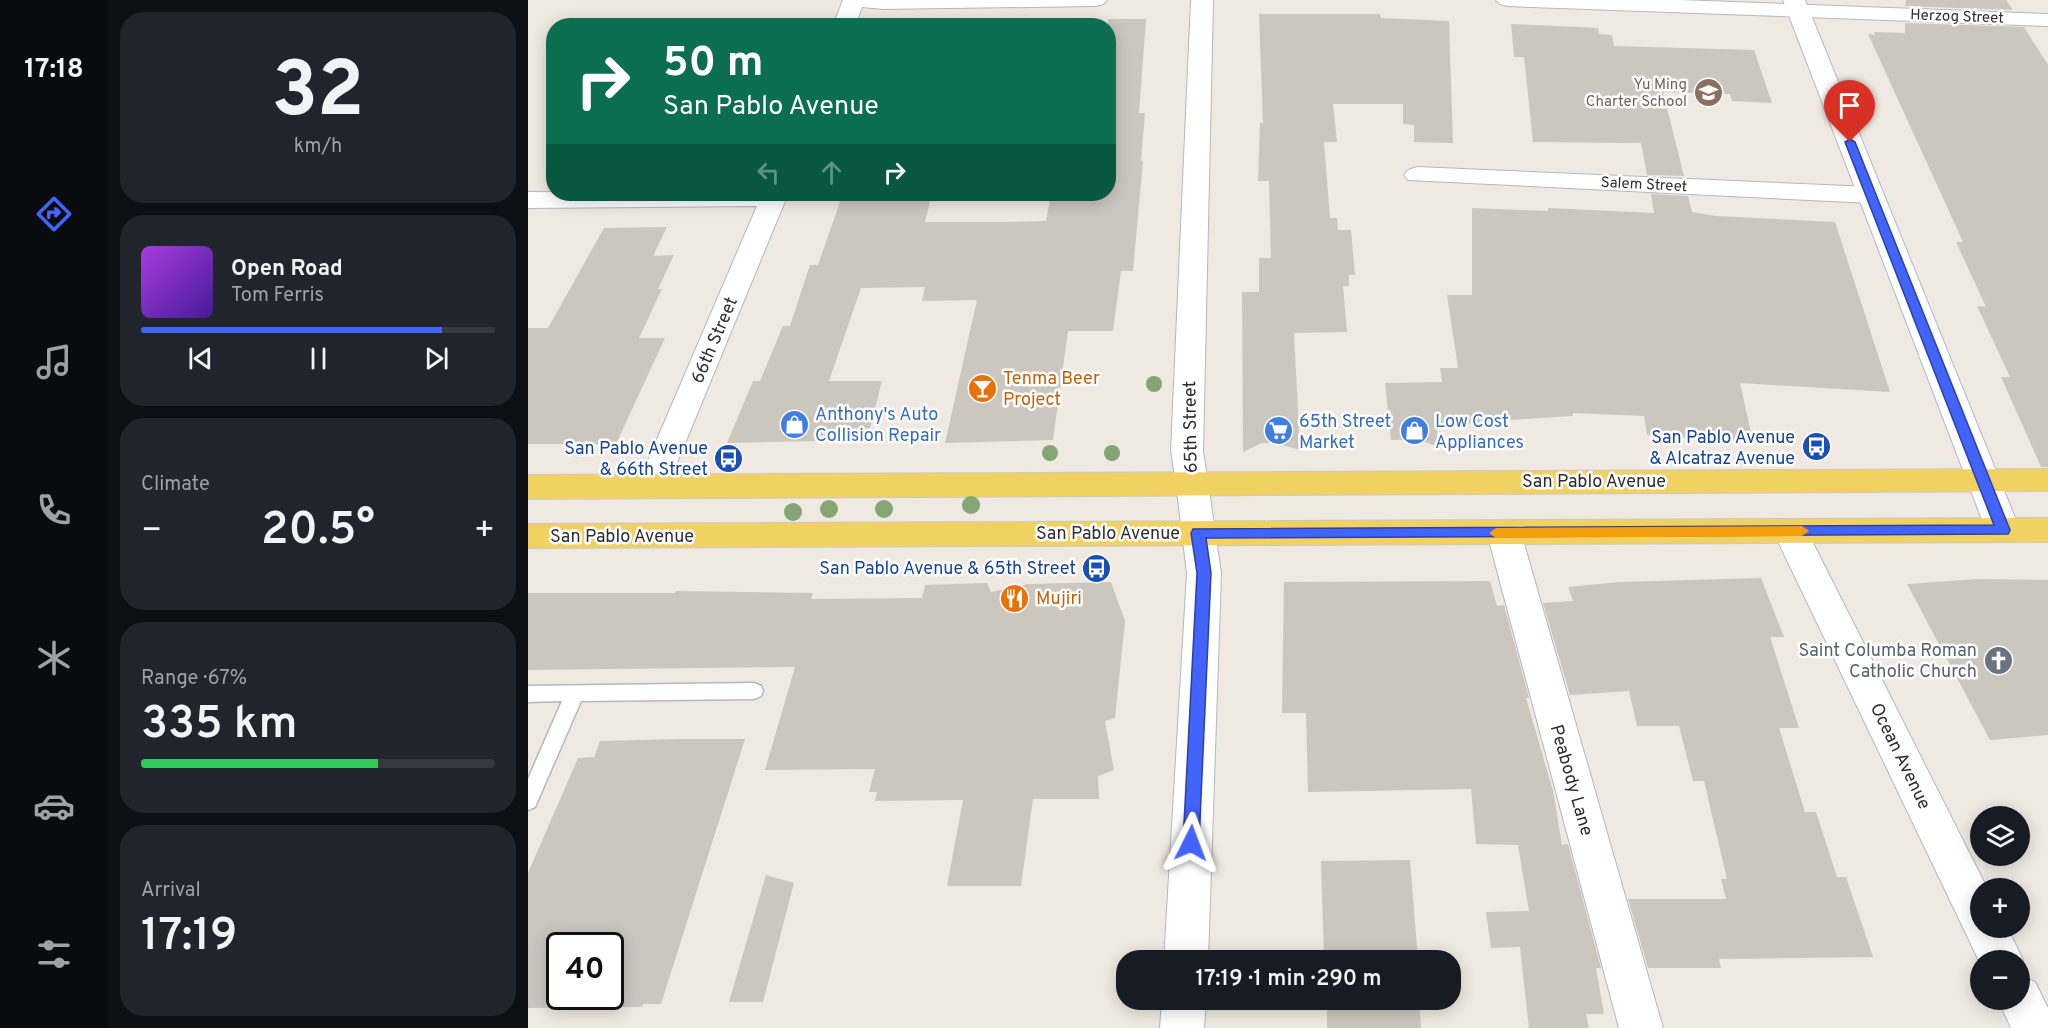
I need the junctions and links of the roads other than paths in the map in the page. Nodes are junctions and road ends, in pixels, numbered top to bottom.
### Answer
1 (854, 0) edge
2 (860, 0) edge
3 (1096, 0) edge
4 (1202, 0) edge
5 (1507, 0) edge
6 (1796, 5) edge
7 (847, 18) edge
8 (2048, 20) edge
9 (1417, 175) dead end
10 (1871, 195) junction
11 (528, 200) edge
12 (546, 200) edge
13 (772, 201) edge
14 (1983, 480) junction
15 (2048, 480) edge
16 (1192, 483) junction
17 (653, 486) junction
18 (528, 487) edge
19 (2003, 530) junction
20 (2048, 530) edge
21 (1790, 531) junction
22 (1198, 533) junction
23 (1504, 533) junction
24 (528, 536) edge
25 (754, 691) dead end
26 (575, 693) junction
27 (528, 694) edge
28 (528, 801) edge
29 (1970, 897) edge
30 (1185, 950) edge
31 (1183, 1010) edge
32 (2025, 1010) edge
33 (1182, 1028) edge
34 (1641, 1028) edge
35 (2034, 1028) edge

1 - 7 street
2 - 3 street
4 - 16 street, 65th Street
5 - 6 street, Herzog Street
6 - 8 street, Herzog Street
6 - 10 street
9 - 10 street, Salem Street
10 - 14 street
11 - 12 street
13 - 17 street, 66th Street
14 - 15 main road, San Pablo Avenue
14 - 16 main road, San Pablo Avenue
14 - 19 street
16 - 17 main road, San Pablo Avenue
16 - 22 street, 65th Street
17 - 18 main road, San Pablo Avenue
19 - 20 main road, San Pablo Avenue
19 - 21 main road, San Pablo Avenue
21 - 23 main road, San Pablo Avenue
21 - 29 street, Ocean Avenue
22 - 23 main road, San Pablo Avenue
22 - 24 main road, San Pablo Avenue
22 - 30 street, 65th Street
23 - 34 street, Peabody Lane
25 - 26 lane
26 - 27 lane
26 - 28 lane
31 - 33 street
32 - 35 street

